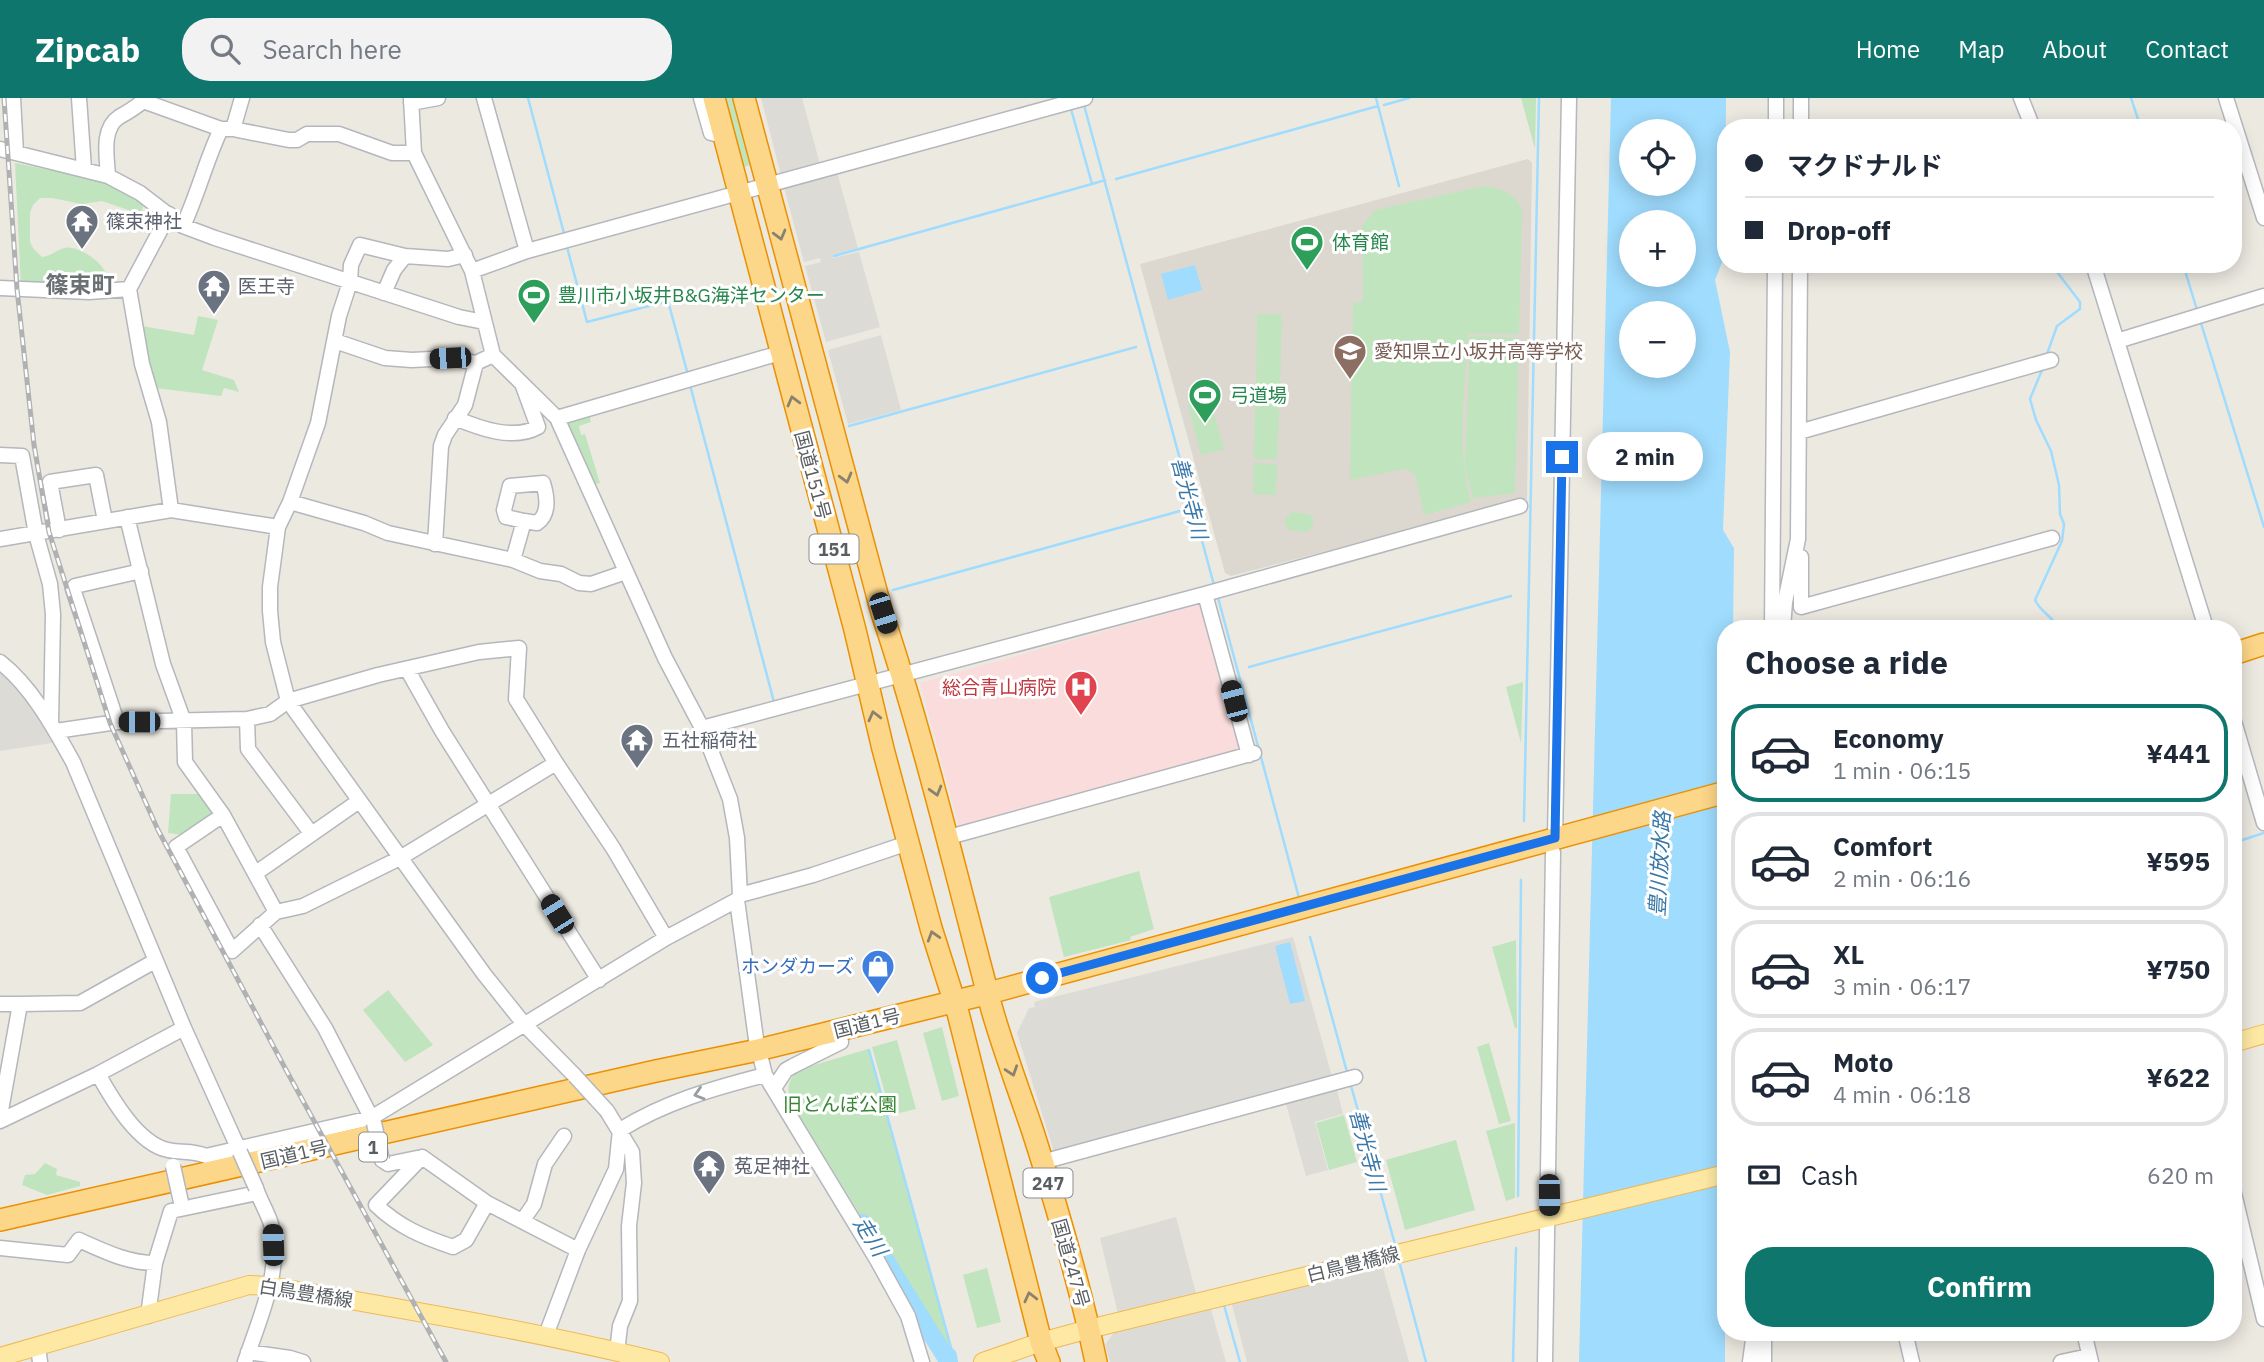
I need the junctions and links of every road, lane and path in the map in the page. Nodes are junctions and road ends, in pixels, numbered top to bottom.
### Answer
1 (13, 98) edge
2 (79, 98) edge
3 (242, 98) edge
4 (439, 98) edge
5 (484, 98) edge
6 (701, 98) edge
7 (714, 98) edge
8 (1569, 98) edge
9 (1776, 98) edge
10 (1801, 98) edge
11 (2021, 98) edge
12 (2227, 98) edge
13 (1081, 99) edge
14 (143, 100) edge
15 (411, 101) edge
16 (749, 102) edge
17 (1776, 119) edge
18 (1801, 119) edge
19 (2029, 119) edge
20 (2233, 119) edge
21 (227, 129) junction
22 (724, 136) junction
23 (2242, 147) edge
24 (0, 149) edge
25 (16, 153) junction
26 (414, 153) junction
27 (84, 169) junction
28 (108, 176) junction
29 (767, 185) junction
30 (738, 193) junction
31 (169, 215) junction
32 (2264, 218) edge
33 (183, 226) junction
34 (527, 251) junction
35 (465, 255) junction
36 (405, 256) junction
37 (472, 271) junction
38 (1775, 273) edge
39 (1800, 273) edge
40 (2096, 273) edge
41 (350, 282) junction
42 (0, 289) edge
43 (129, 289) junction
44 (384, 293) junction
45 (2264, 296) edge
46 (484, 322) junction
47 (335, 341) junction
48 (2117, 341) junction
49 (780, 353) junction
50 (493, 355) junction
51 (2046, 362) dead end
52 (476, 363) junction
53 (522, 382) junction
54 (455, 418) junction
55 (557, 418) junction
56 (1799, 432) junction
57 (0, 455) edge
58 (290, 502) junction
59 (1520, 506) dead end
60 (171, 510) junction
61 (127, 517) junction
62 (105, 521) junction
63 (524, 521) dead end
64 (278, 527) junction
65 (59, 530) junction
66 (36, 534) junction
67 (2052, 538) dead end
68 (0, 539) edge
69 (1798, 539) junction
70 (435, 544) junction
71 (513, 560) junction
72 (141, 571) junction
73 (626, 572) junction
74 (1213, 591) junction
75 (1772, 620) edge
76 (1784, 620) edge
77 (2204, 620) edge
78 (2264, 644) edge
79 (2242, 651) edge
80 (2264, 654) edge
81 (2242, 660) edge
82 (0, 662) edge
83 (407, 669) junction
84 (903, 675) junction
85 (867, 685) junction
86 (288, 701) junction
87 (247, 719) junction
88 (117, 722) junction
89 (184, 722) junction
90 (53, 727) junction
91 (702, 728) junction
92 (2242, 748) edge
93 (555, 763) junction
94 (1717, 795) edge
95 (359, 801) junction
96 (488, 803) junction
97 (1717, 807) edge
98 (223, 815) junction
99 (2264, 822) edge
100 (311, 833) junction
101 (949, 837) junction
102 (908, 843) junction
103 (1562, 843) junction
104 (400, 858) junction
105 (256, 873) junction
106 (739, 897) junction
107 (276, 912) junction
108 (260, 925) junction
109 (666, 939) junction
110 (155, 961) junction
111 (599, 980) junction
112 (990, 1000) junction
113 (0, 1004) edge
114 (20, 1004) junction
115 (956, 1007) junction
116 (524, 1024) junction
117 (184, 1028) junction
118 (2264, 1034) edge
119 (2242, 1040) edge
120 (841, 1042) junction
121 (761, 1062) junction
122 (98, 1074) junction
123 (1349, 1079) dead end
124 (774, 1087) junction
125 (0, 1119) edge
126 (373, 1120) junction
127 (620, 1130) junction
128 (564, 1136) dead end
129 (180, 1150) junction
130 (239, 1150) junction
131 (422, 1157) junction
132 (1042, 1162) junction
133 (1717, 1176) edge
134 (257, 1191) junction
135 (487, 1203) junction
136 (182, 1205) junction
137 (1553, 1216) junction
138 (0, 1220) edge
139 (523, 1220) junction
140 (2242, 1226) edge
141 (0, 1230) edge
142 (0, 1248) edge
143 (578, 1250) junction
144 (155, 1263) junction
145 (270, 1286) junction
146 (2263, 1313) edge
147 (148, 1316) junction
148 (1089, 1329) junction
149 (546, 1335) junction
150 (1753, 1341) edge
151 (1764, 1341) edge
152 (1907, 1341) edge
153 (2086, 1341) edge
154 (1041, 1342) junction
155 (39, 1354) edge
156 (0, 1357) edge
157 (246, 1357) edge
158 (616, 1357) edge
159 (2090, 1359) edge
160 (303, 1362) edge
161 (660, 1362) edge
162 (922, 1362) edge
163 (983, 1362) edge
164 (1049, 1362) edge
165 (1096, 1362) edge
166 (1545, 1362) edge
167 (1750, 1362) edge
168 (1764, 1362) edge
169 (1912, 1362) edge
170 (2061, 1362) edge

1 - 25 street
2 - 27 street
3 - 21 street
4 - 15 street
5 - 34 street
6 - 22 street
7 - 22 highway, 国道151号 / 151
8 - 103 street
9 - 17 street
10 - 18 street
11 - 19 street
12 - 20 street
13 - 29 street
14 - 21 street
14 - 28 street
15 - 26 street
16 - 29 highway, 国道151号 / 151
21 - 26 street
21 - 33 street
22 - 30 highway, 国道151号 / 151
23 - 32 street
24 - 25 street
25 - 27 street
26 - 35 street
27 - 28 street
28 - 31 street
29 - 30 street
29 -> 84 highway, 国道151号 / 151
30 - 34 street
30 - 49 highway, 国道151号 / 151
31 - 33 street
31 - 43 street
33 - 41 street
34 - 37 street
35 - 36 street
35 - 37 street
36 - 41 street
36 - 44 street
37 - 46 street
38 - 75 street
39 - 56 street
40 - 48 street
41 - 44 street
41 - 47 street
42 - 43 street
43 - 60 street
44 - 46 street
45 - 48 street
46 - 50 street
47 - 52 street
47 - 58 street
48 - 77 street
49 - 55 street
85 -> 49 highway, 国道151号 / 151
50 - 52 street
50 - 53 street
51 - 56 street
52 - 54 street
53 - 54 street
53 - 55 street
54 - 70 street
55 - 73 street
56 - 69 street
57 - 66 street
58 - 64 street
58 - 70 street
59 - 74 street
60 - 61 street
60 - 64 street
61 - 62 street
61 - 72 street
62 - 65 street
62 - 65 street
63 - 71 street
64 - 86 street
65 - 66 street
66 - 68 street
66 - 90 street
67 - 69 street
69 - 76 street
70 - 71 street
71 - 73 street
72 - 88 street
72 - 89 street
73 - 91 street
74 - 84 street
74 - 101 street
78 - 79 highway
80 - 81 highway
82 - 90 street
83 - 86 street
83 - 93 street
83 - 96 street
84 - 85 street
84 -> 101 highway, 国道151号 / 151
85 - 91 street
102 -> 85 highway, 国道151号 / 151
86 - 87 street
86 - 95 street
87 - 89 street
87 - 100 street
88 - 89 street
88 - 90 street
89 - 98 street
90 - 110 street
91 - 106 street
92 - 99 street
93 - 96 street
93 - 109 street
94 - 103 highway, 国道1号 / 1
95 - 100 street
95 - 104 street
96 - 104 street
96 - 111 street
97 - 103 highway, 国道1号 / 1
98 - 105 street
98 - 108 street
100 - 105 street
101 - 112 highway, 国道151号 / 151
102 - 106 street
115 -> 102 highway, 国道151号 / 151
103 - 112 highway, 国道1号 / 1
103 - 137 street
104 - 107 street
104 - 116 street
105 - 107 street
106 - 109 street
106 - 121 street
107 - 108 street
108 - 126 street
109 - 111 street
110 - 114 street
110 - 117 street
111 - 116 street
112 - 115 highway, 国道1号 / 1
112 -> 132 highway, 国道247号 / 247
113 - 114 street
114 - 125 street
115 - 120 highway, 国道1号 / 1
115 - 121 highway, 国道1号 / 1
154 -> 115 highway, 247
116 - 126 street
116 - 127 street, bridge
117 - 122 street
117 - 130 street
118 - 119 main road
120 - 121 highway, 国道1号 / 1
120 - 124 street
121 - 124 street
121 -> 127 street
121 - 138 highway, 国道1号 / 1
121 - 141 highway, 国道1号 / 1
122 - 125 street
122 - 129 street
123 - 132 street
124 - 162 street
126 - 130 street
126 - 131 street, bridge
127 - 143 street
127 - 158 street
128 - 139 street
129 - 130 street
129 - 136 street, bridge
130 - 134 street, bridge
131 - 135 street
131 - 135 street
132 - 148 highway, 国道247号 / 247
133 - 137 main road, 白鳥豊橋線
134 - 136 street
134 - 145 street
135 - 139 street
136 - 144 street
137 - 148 main road, 白鳥豊橋線
137 - 166 street
139 - 143 street
140 - 146 street
142 - 144 street
143 - 149 street
144 - 147 street
145 - 147 main road, 白鳥豊橋線
145 - 149 main road, 白鳥豊橋線
145 - 157 street
147 - 155 main road, 白鳥豊橋線
148 - 154 main road, 白鳥豊橋線
148 - 165 highway, 国道247号 / 247
149 - 158 main road, 白鳥豊橋線
150 - 167 street
151 - 168 street
152 - 169 street
153 - 159 street
154 - 163 main road, 白鳥豊橋線
154 - 164 highway, 247
155 - 156 main road, 白鳥豊橋線
157 - 160 street
158 - 161 main road, 白鳥豊橋線
159 - 170 street

